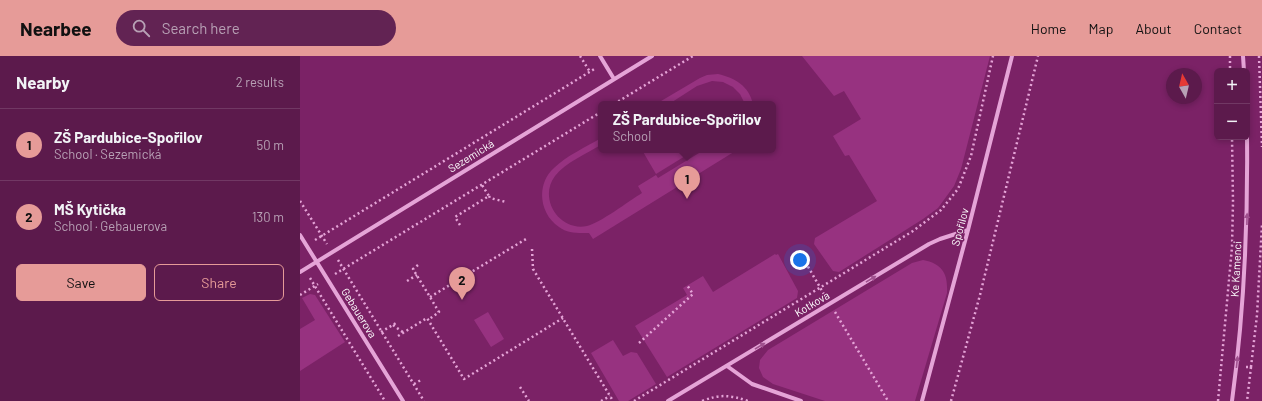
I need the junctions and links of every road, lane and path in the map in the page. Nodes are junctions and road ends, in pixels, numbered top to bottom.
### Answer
1 (580, 56) edge
2 (600, 56) edge
3 (652, 56) edge
4 (693, 56) edge
5 (993, 56) edge
6 (1012, 56) edge
7 (1038, 56) edge
8 (1230, 56) edge
9 (1243, 56) edge
10 (1259, 56) edge
11 (1230, 68) edge
12 (1244, 68) edge
13 (614, 79) junction
14 (619, 101) edge
15 (598, 114) edge
16 (1232, 140) edge
17 (1247, 140) edge
18 (1262, 147) edge
19 (482, 185) junction
20 (489, 196) junction
21 (300, 200) edge
22 (506, 202) dead end
23 (1262, 224) edge
24 (460, 225) dead end
25 (968, 230) junction
26 (300, 235) edge
27 (322, 235) junction
28 (526, 239) dead end
29 (532, 248) dead end
30 (332, 252) junction
31 (803, 258) dead end
32 (317, 262) junction
33 (418, 265) dead end
34 (344, 268) junction
35 (302, 271) edge
36 (417, 275) junction
37 (407, 281) dead end
38 (687, 285) dead end
39 (314, 286) junction
40 (820, 288) junction
41 (300, 295) edge
42 (430, 297) junction
43 (830, 304) junction
44 (563, 318) junction
45 (428, 320) junction
46 (381, 332) junction
47 (404, 333) junction
48 (398, 336) dead end
49 (638, 342) dead end
50 (726, 366) junction
51 (1251, 367) dead end
52 (420, 380) dead end
53 (414, 384) junction
54 (520, 387) dead end
55 (610, 396) junction
56 (385, 401) edge
57 (403, 401) edge
58 (424, 401) edge
59 (529, 401) edge
60 (601, 401) edge
61 (613, 401) edge
62 (634, 401) edge
63 (668, 401) edge
64 (702, 401) edge
65 (748, 401) edge
66 (801, 401) edge
67 (888, 401) edge
68 (922, 401) edge
69 (951, 401) edge
70 (1218, 401) edge
71 (1232, 401) edge

1 - 27 path
2 - 13 street
3 - 13 street, Sezemická
4 - 14 path
5 - 40 path
6 - 25 street, Spořilov
7 - 69 path
8 - 11 path
9 - 12 street
10 - 18 path
13 - 30 street, Sezemická
15 - 19 path
16 - 70 path
71 -> 17 street, Ke Kamenci
19 - 20 path
19 - 34 path
20 - 22 path
20 - 24 path
21 - 27 path
23 - 51 path
43 -> 25 street, Kotkova
25 - 68 street, Spořilov
26 - 32 street, Gebauerova
27 - 30 path
28 - 42 path
29 - 44 path
30 - 32 street, Sezemická
30 - 34 path
31 - 40 path
32 - 35 street, Sezemická
32 - 57 street, Gebauerova
33 - 36 path
34 - 46 path
35 - 39 path
36 - 37 path
36 - 42 path
38 - 49 path
39 - 41 path
39 - 56 path
40 - 43 path
40 - 62 path
42 - 45 path
50 -> 43 street, Kotkova
43 - 67 path
44 - 45 path
44 - 55 path
45 - 47 path
46 - 47 path
46 - 53 path
47 - 48 path
50 - 63 street, Kotkova
50 - 66 street
52 - 53 path
53 - 58 path
54 - 59 path
55 - 60 path
55 - 61 path
64 - 65 path

